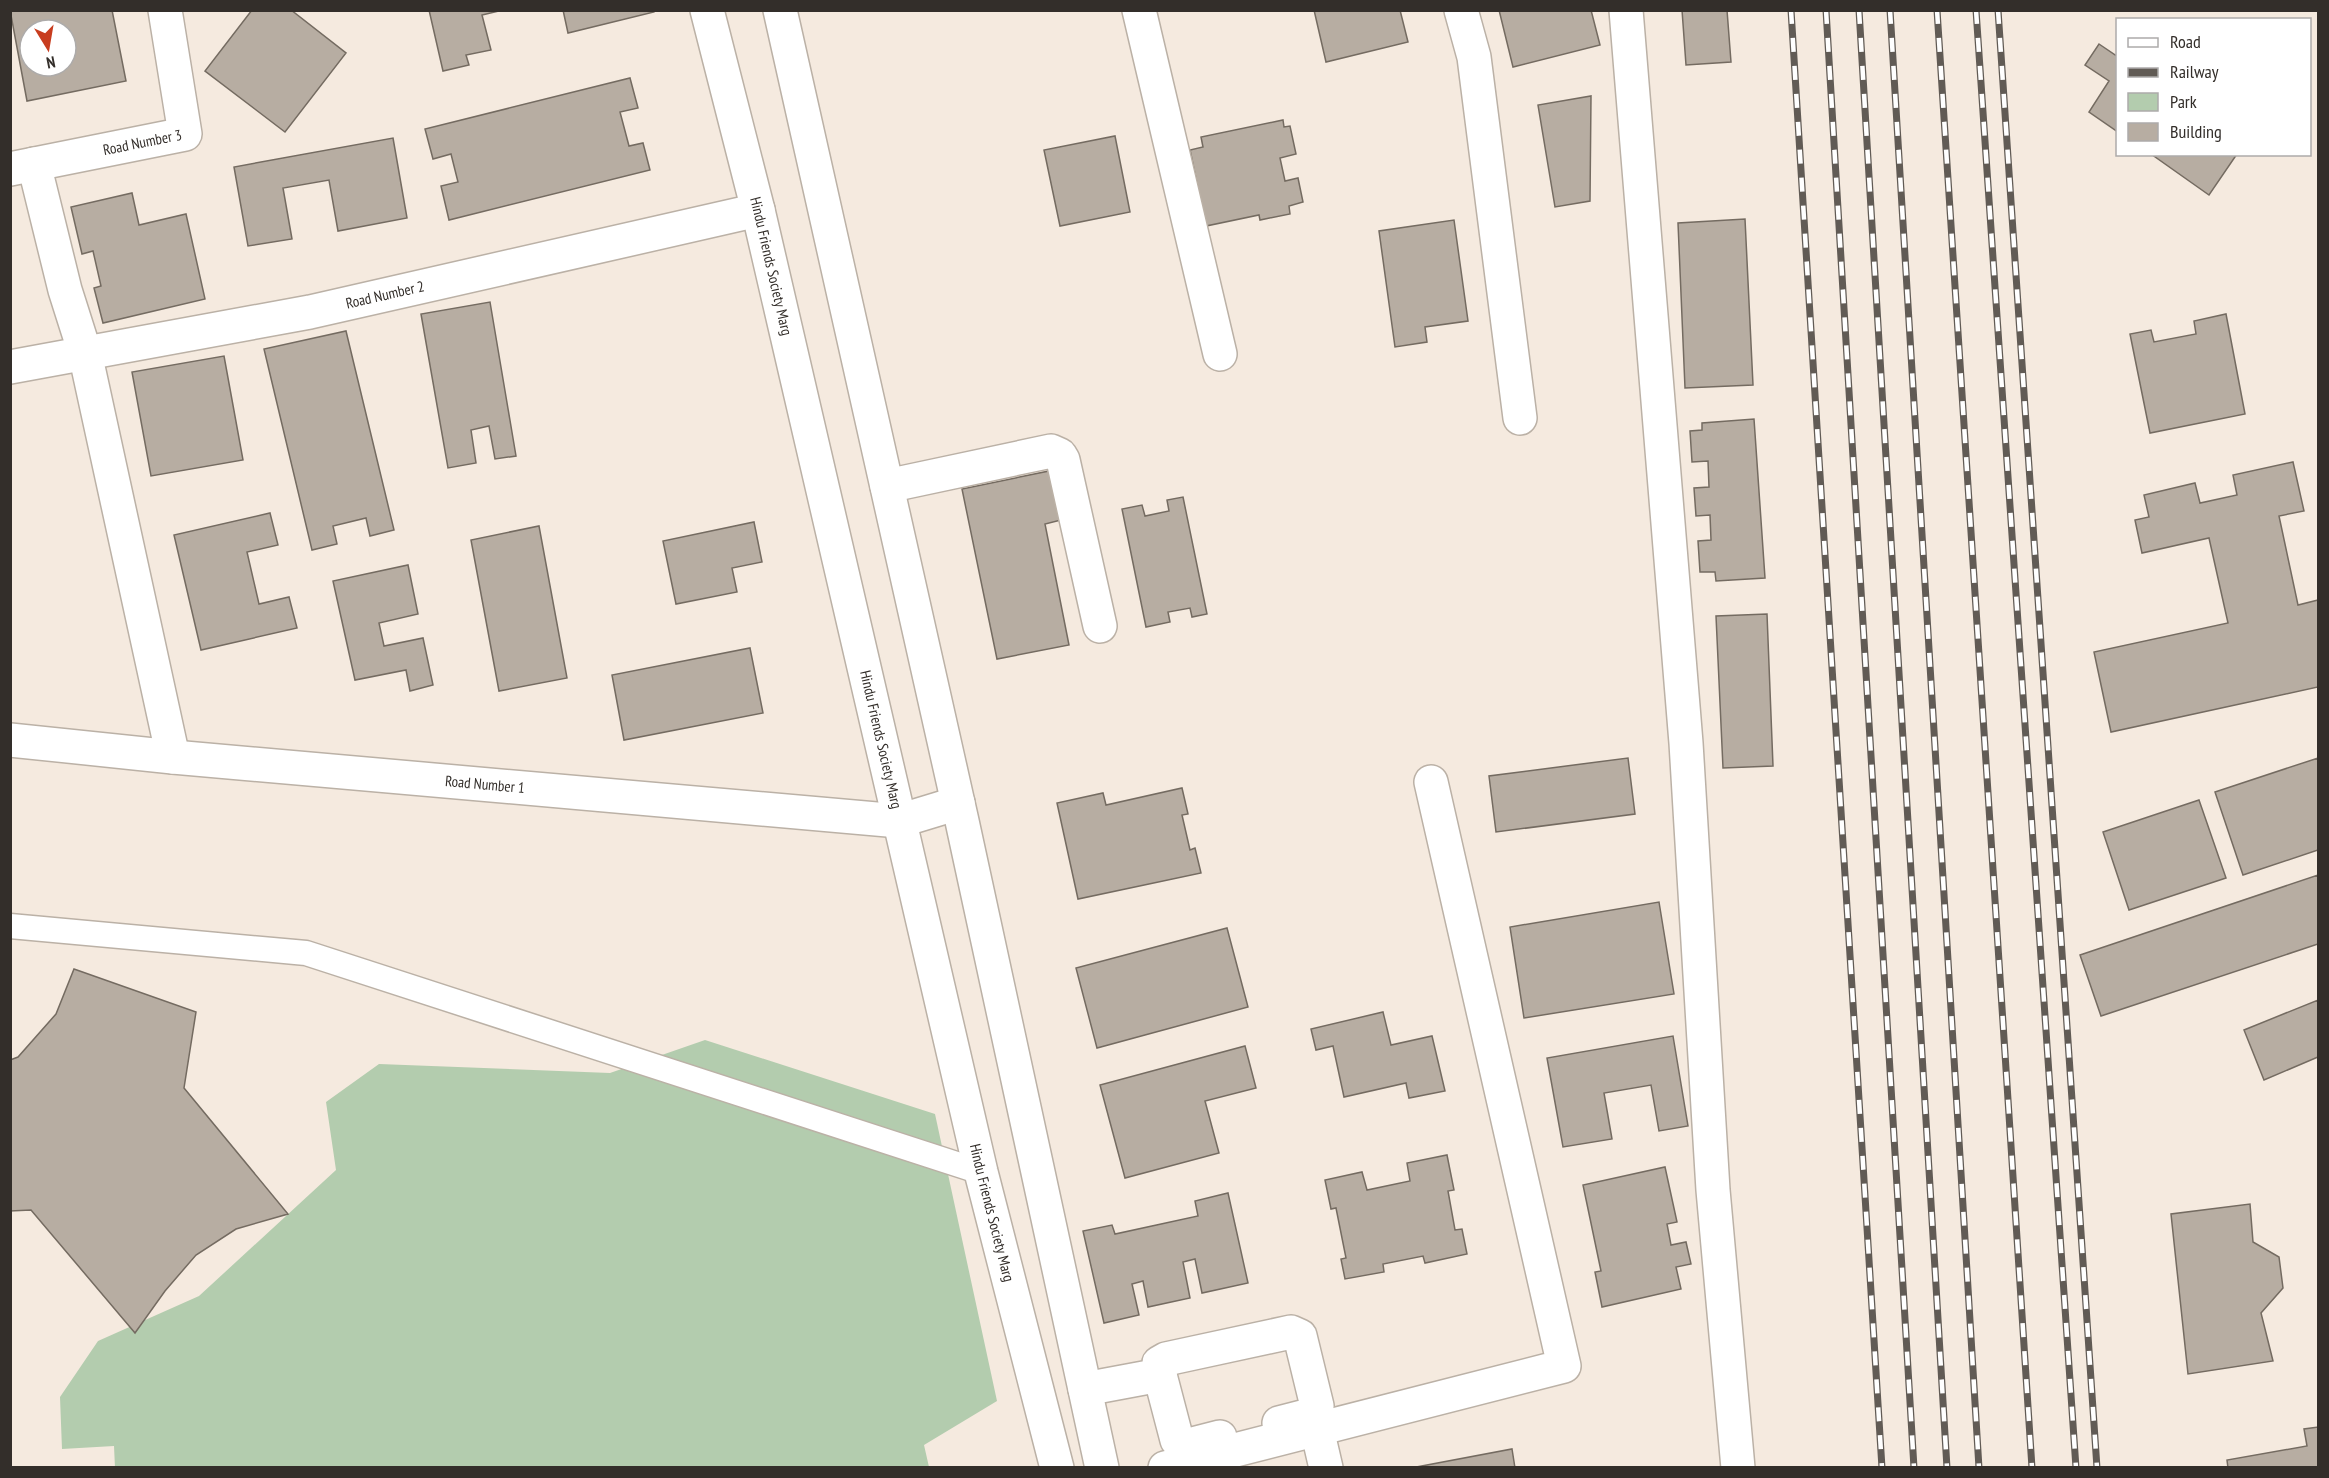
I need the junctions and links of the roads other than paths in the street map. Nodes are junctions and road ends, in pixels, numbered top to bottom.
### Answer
1 (165, 10) edge
2 (707, 10) edge
3 (780, 10) edge
4 (1139, 10) edge
5 (1461, 10) edge
6 (1626, 10) edge
7 (22, 167) edge
8 (759, 210) junction
9 (85, 353) junction
10 (1220, 354) dead end
11 (10, 367) edge
12 (1520, 418) dead end
13 (887, 486) junction
14 (1100, 626) dead end
15 (10, 740) edge
16 (173, 757) junction
17 (1431, 783) dead end
18 (958, 803) junction
19 (898, 821) junction
20 (10, 926) edge
21 (981, 1172) junction
22 (1160, 1375) junction
23 (1085, 1389) junction
24 (1317, 1429) junction
25 (1239, 1458) edge
26 (1057, 1467) edge
27 (1102, 1467) edge
28 (1165, 1467) edge
29 (1326, 1467) edge
30 (1738, 1467) edge

1 - 7 street, Road Number 3
2 - 8 street, Hindu Friends Society Marg
3 - 13 street
4 - 10 street
5 - 12 street
6 - 30 street
7 - 9 street
8 - 9 street, Road Number 2
8 - 19 street, Hindu Friends Society Marg
9 - 11 street, Road Number 2
9 - 16 street
13 - 14 street
13 - 18 street
15 - 16 street, Road Number 1
16 - 19 street, Road Number 1
17 - 24 street
18 - 19 street, Road Number 1
18 - 23 street
19 - 21 street, Hindu Friends Society Marg
20 - 21 lane
21 - 26 street, Hindu Friends Society Marg
22 - 22 street
22 - 23 street
23 - 27 street
24 - 25 street
24 - 29 street
25 - 28 street

